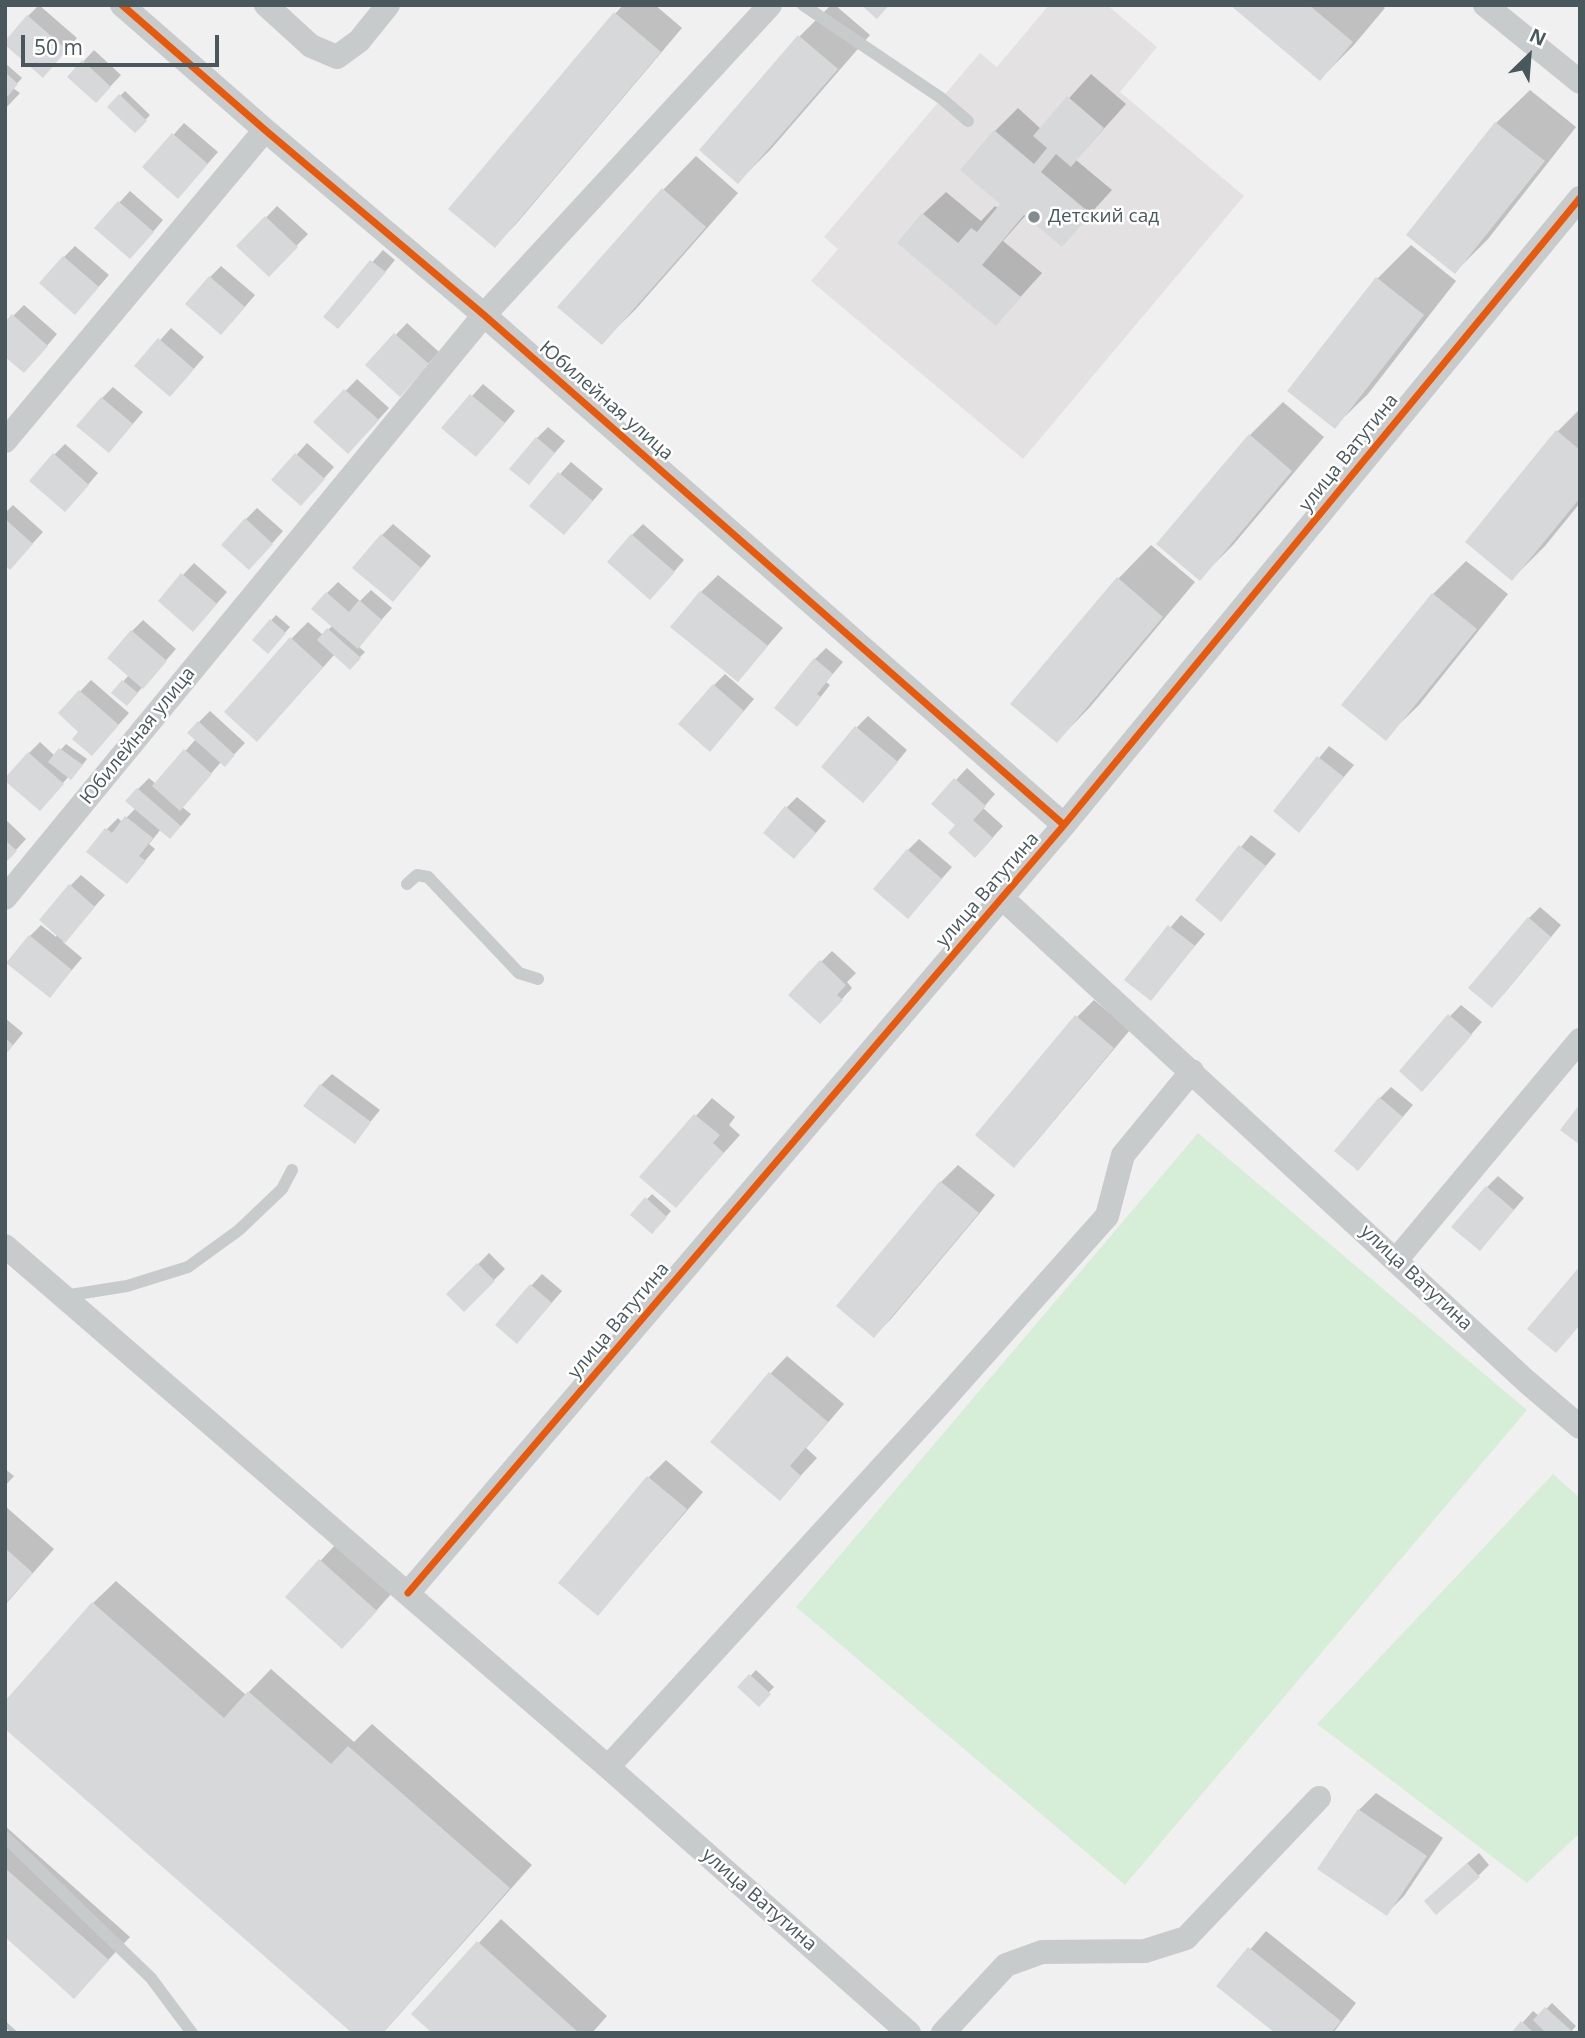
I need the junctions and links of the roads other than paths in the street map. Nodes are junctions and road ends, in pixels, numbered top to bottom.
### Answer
1 (122, 5) edge
2 (266, 5) edge
3 (388, 5) edge
4 (770, 5) edge
5 (803, 5) edge
6 (1485, 5) edge
7 (1580, 82) edge
8 (968, 121) dead end
9 (265, 130) junction
10 (1580, 198) edge
11 (484, 315) junction
12 (5, 441) edge
13 (1065, 825) junction
14 (407, 884) dead end
15 (1001, 897) junction
16 (5, 898) edge
17 (538, 979) dead end
18 (1580, 1040) edge
19 (1192, 1071) junction
20 (292, 1170) dead end
21 (5, 1246) edge
22 (1396, 1259) junction
23 (64, 1296) junction
24 (1580, 1427) edge
25 (408, 1593) junction
26 (608, 1766) junction
27 (1319, 1798) dead end
28 (5, 1837) edge
29 (192, 2033) edge
30 (909, 2033) edge
31 (943, 2033) edge

1 - 9 street, Юбилейная улица
2 - 3 street
4 - 11 street, Юбилейная улица
5 - 8 lane
6 - 7 street
9 - 11 street, Юбилейная улица
9 - 12 street
10 - 13 street, улица Ватутина
11 - 13 street, Юбилейная улица
11 - 16 street, Юбилейная улица
13 - 15 street, улица Ватутина
14 - 17 lane
15 - 19 street, улица Ватутина
15 - 25 street, улица Ватутина
18 - 22 street
19 - 22 street, улица Ватутина
19 - 26 street
20 - 23 lane
21 - 23 street, улица Ватутина
22 - 24 street, улица Ватутина
23 - 25 street, улица Ватутина
25 - 26 street, улица Ватутина
26 - 30 street, улица Ватутина
27 - 31 street
28 - 29 lane

